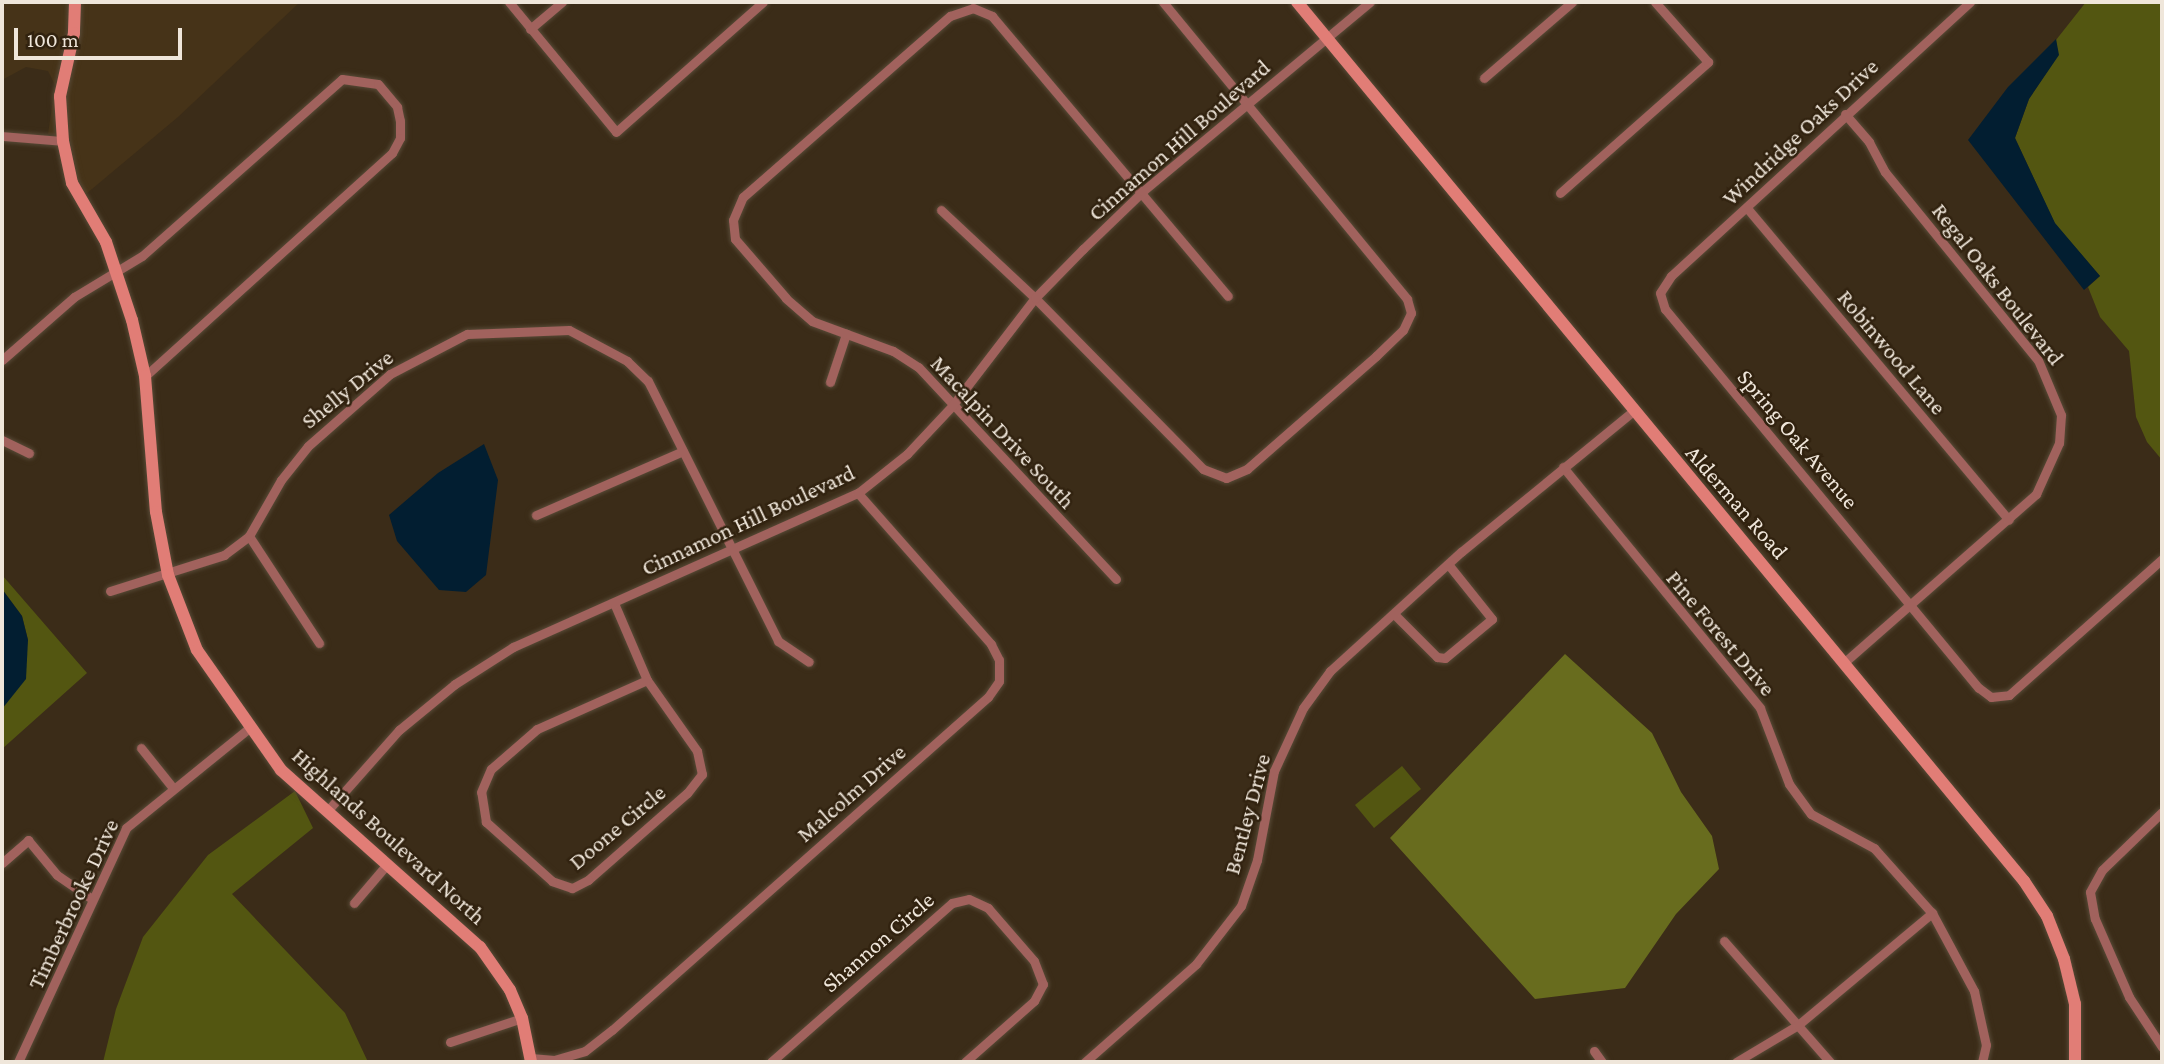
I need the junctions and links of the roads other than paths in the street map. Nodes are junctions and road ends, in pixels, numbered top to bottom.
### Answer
1 (75, 2) edge
2 (509, 2) edge
3 (562, 2) edge
4 (763, 2) edge
5 (1163, 2) edge
6 (1297, 2) edge
7 (1370, 2) edge
8 (1572, 2) edge
9 (1655, 2) edge
10 (1970, 2) edge
11 (530, 29) junction
12 (1327, 39) junction
13 (1484, 78) dead end
14 (1247, 104) junction
15 (1845, 114) junction
16 (2, 136) edge
17 (63, 141) junction
18 (1143, 191) junction
19 (1560, 193) dead end
20 (1747, 208) junction
21 (941, 210) dead end
22 (115, 268) junction
23 (1660, 293) joint
24 (1228, 296) dead end
25 (1035, 298) junction
26 (846, 334) junction
27 (2, 360) edge
28 (145, 376) junction
29 (830, 382) dead end
30 (952, 406) junction
31 (1632, 412) junction
32 (2, 440) edge
33 (683, 451) junction
34 (29, 453) dead end
35 (1563, 467) junction
36 (858, 493) junction
37 (536, 515) dead end
38 (2009, 520) junction
39 (249, 536) junction
40 (734, 551) junction
41 (2162, 559) edge
42 (1448, 564) junction
43 (169, 575) junction
44 (1116, 579) dead end
45 (110, 590) dead end
46 (614, 603) junction
47 (1912, 607) junction
48 (1394, 614) junction
49 (319, 643) dead end
50 (1846, 661) junction
51 (809, 662) dead end
52 (647, 680) junction
53 (249, 728) junction
54 (141, 748) dead end
55 (173, 788) junction
56 (329, 809) junction
57 (2162, 813) edge
58 (2, 863) edge
59 (388, 863) junction
60 (92, 899) junction
61 (354, 904) dead end
62 (1932, 913) junction
63 (1724, 941) dead end
64 (522, 1018) junction
65 (1798, 1025) junction
66 (450, 1042) dead end
67 (2162, 1047) edge
68 (1594, 1051) dead end
69 (531, 1060) edge
70 (18, 1062) edge
71 (771, 1062) edge
72 (965, 1062) edge
73 (1085, 1062) edge
74 (1602, 1062) edge
75 (1736, 1062) edge
76 (1830, 1062) edge
77 (1982, 1062) edge
78 (2075, 1062) edge

1 - 17 street, Highlands Boulevard North
2 - 11 street
3 - 11 street
4 - 11 street
5 - 14 street
6 - 12 street, Alderman Road
7 - 12 street, Cinnamon Hill Boulevard
8 - 13 street
9 - 19 street
10 - 15 street, Windridge Oaks Drive
12 - 14 street, Cinnamon Hill Boulevard
12 - 31 street, Alderman Road
14 - 18 street, Cinnamon Hill Boulevard
14 - 25 street
15 - 20 street, Windridge Oaks Drive
15 - 38 street, Regal Oaks Boulevard
16 - 17 street
17 - 22 street, Highlands Boulevard North
18 - 24 street
18 - 25 street, Cinnamon Hill Boulevard
18 - 26 street, Macalpin Drive South
20 - 23 street, Windridge Oaks Drive
20 - 38 street, Robinwood Lane
21 - 25 street
22 - 27 street
22 - 28 street, Highlands Boulevard North
22 - 28 street
23 - 47 street, Spring Oak Avenue
25 - 30 street, Cinnamon Hill Boulevard
26 - 29 street
26 - 30 street, Macalpin Drive South
28 - 43 street, Highlands Boulevard North
30 - 36 street, Cinnamon Hill Boulevard
30 - 44 street, Macalpin Drive South
31 - 35 street, Bentley Drive
31 - 50 street, Alderman Road
32 - 34 street
33 - 37 street
33 - 39 street, Shelly Drive
33 - 40 street, Shelly Drive
35 - 42 street, Bentley Drive
35 - 62 street, Pine Forest Drive
36 - 40 street, Cinnamon Hill Boulevard
36 - 69 street, Malcolm Drive
38 - 47 street, Regal Oaks Boulevard
39 - 43 street, Shelly Drive
39 - 49 street
40 - 46 street, Cinnamon Hill Boulevard
40 - 51 street, Shelly Drive
41 - 47 street, Spring Oak Avenue
42 - 48 street, Bentley Drive
42 - 48 street
43 - 45 street, Shelly Drive
43 - 53 street, Highlands Boulevard North
46 - 52 street, Doone Circle
46 - 56 street, Cinnamon Hill Boulevard
47 - 50 street, Regal Oaks Boulevard
48 - 73 street, Bentley Drive
50 - 78 street, Alderman Road
52 - 52 street, Doone Circle
53 - 55 street, Timberbrooke Drive
53 - 56 street, Highlands Boulevard North
54 - 55 street
55 - 60 street, Timberbrooke Drive
56 - 59 street, Highlands Boulevard North
57 - 67 street
58 - 60 street
59 - 61 street
59 - 64 street, Highlands Boulevard North
60 - 70 street, Timberbrooke Drive
62 - 65 street
62 - 77 street, Pine Forest Drive
63 - 65 street
64 - 66 street
64 - 69 street, Highlands Boulevard North
65 - 75 street
65 - 76 street
68 - 74 street
71 - 72 street, Shannon Circle

